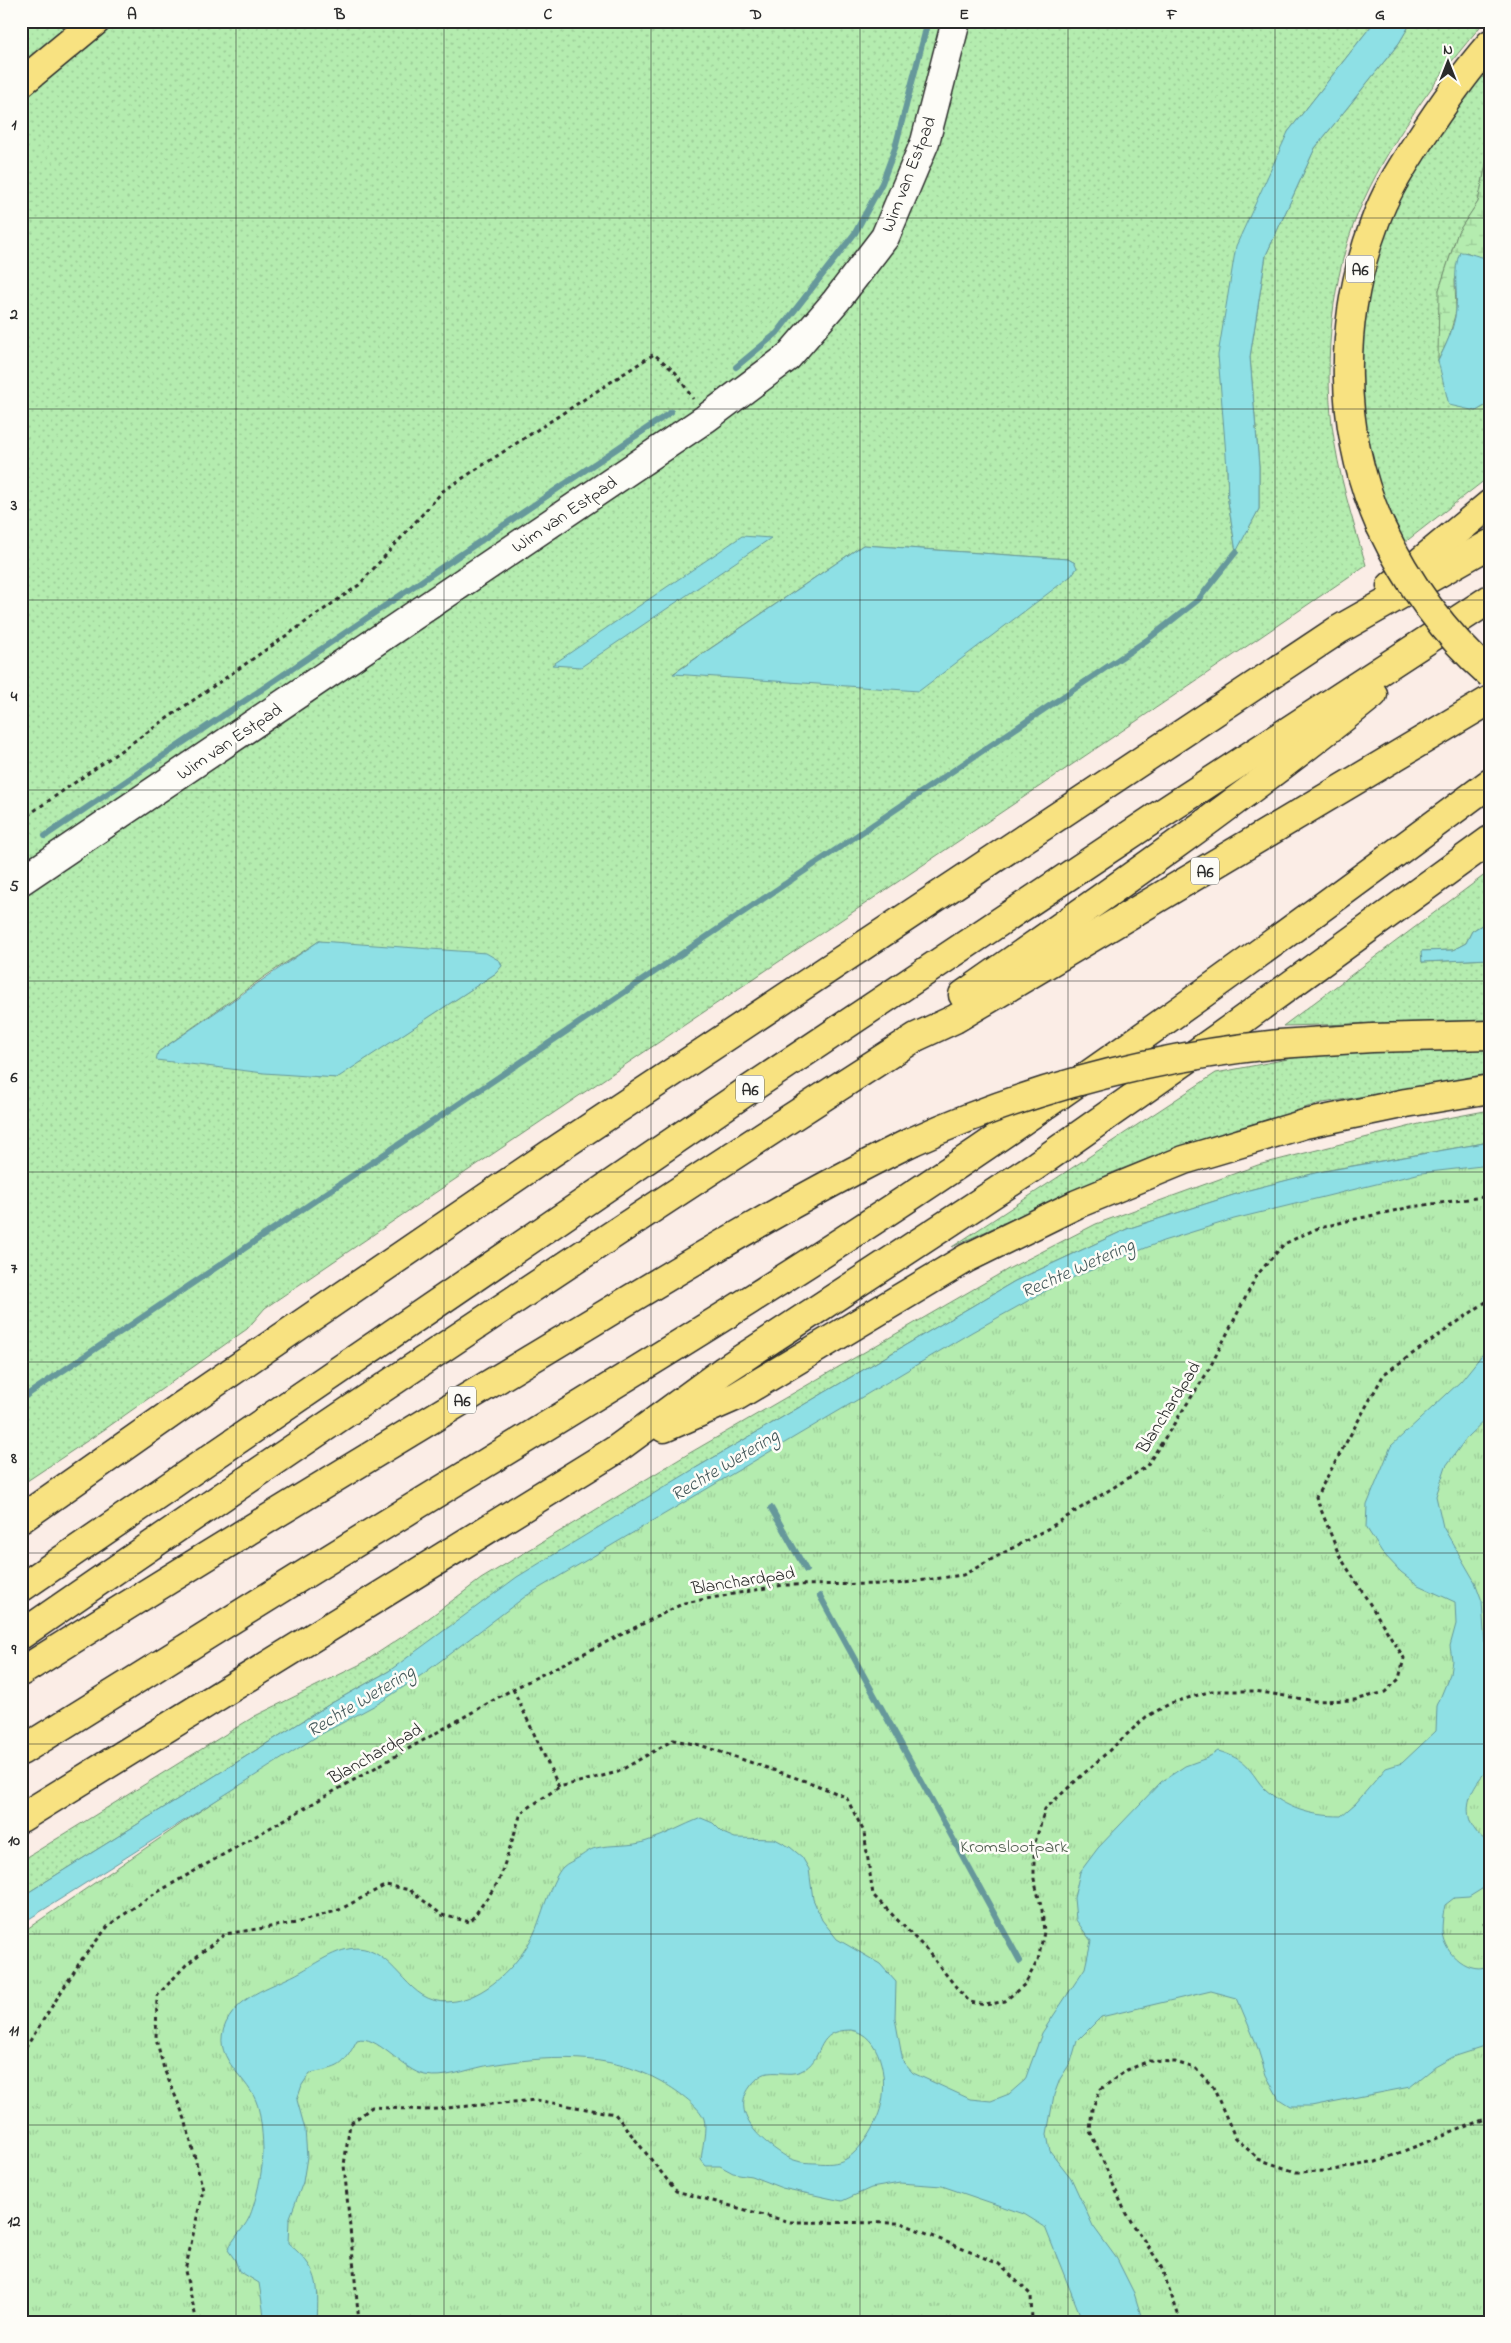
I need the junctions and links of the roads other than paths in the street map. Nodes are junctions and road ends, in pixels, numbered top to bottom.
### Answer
1 (96, 21) edge
2 (956, 21) edge
3 (1490, 44) edge
4 (21, 83) edge
5 (1490, 504) edge
6 (1490, 544) edge
7 (1488, 600) edge
8 (1338, 630) junction
9 (1490, 674) edge
10 (1490, 700) edge
11 (1490, 783) edge
12 (1490, 840) edge
13 (21, 881) edge
14 (1490, 1035) edge
15 (916, 1037) junction
16 (1490, 1089) edge
17 (614, 1451) junction
18 (21, 1519) edge
19 (21, 1588) edge
20 (21, 1635) edge
21 (21, 1672) edge
22 (21, 1751) edge
23 (21, 1818) edge

1 - 4 main road
2 - 13 street, Wim van Estpad
3 - 9 main road, A6, bridge
5 - 8 main road
6 - 8 main road
7 - 15 main road, A6
7 - 19 main road, A6
8 - 18 main road
10 - 15 main road, A6
11 - 22 main road
12 - 17 main road
14 - 21 main road, A6, bridge
15 - 20 main road, A6
16 - 17 main road
17 - 23 main road

